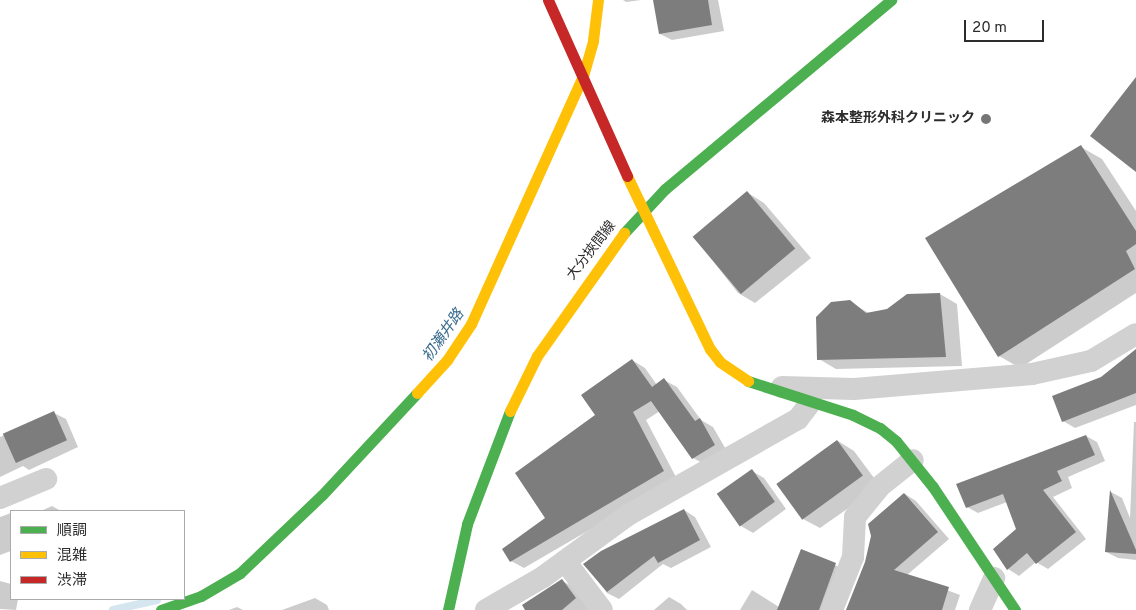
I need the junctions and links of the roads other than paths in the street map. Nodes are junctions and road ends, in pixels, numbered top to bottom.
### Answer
1 (548, 0) edge
2 (598, 0) edge
3 (891, 0) edge
4 (583, 76) junction
5 (643, 212) junction
6 (1136, 334) edge
7 (751, 383) junction
8 (810, 403) junction
9 (913, 460) junction
10 (46, 479) dead end
11 (0, 498) edge
12 (565, 561) junction
13 (994, 578) junction
14 (161, 610) edge
15 (448, 610) edge
16 (486, 610) edge
17 (602, 610) edge
18 (832, 610) edge
19 (980, 610) edge
20 (1015, 610) edge

1 - 4 street
2 - 4 street
3 - 5 street, 大分挾間線
4 - 5 street
4 - 14 street
5 - 7 street
5 - 15 street, 大分挾間線
6 - 7 street
7 - 8 street
8 - 9 street
8 - 12 street
9 - 13 street
9 - 18 street
10 - 11 street
12 - 16 street
12 - 17 street
13 - 19 street
13 - 20 street

